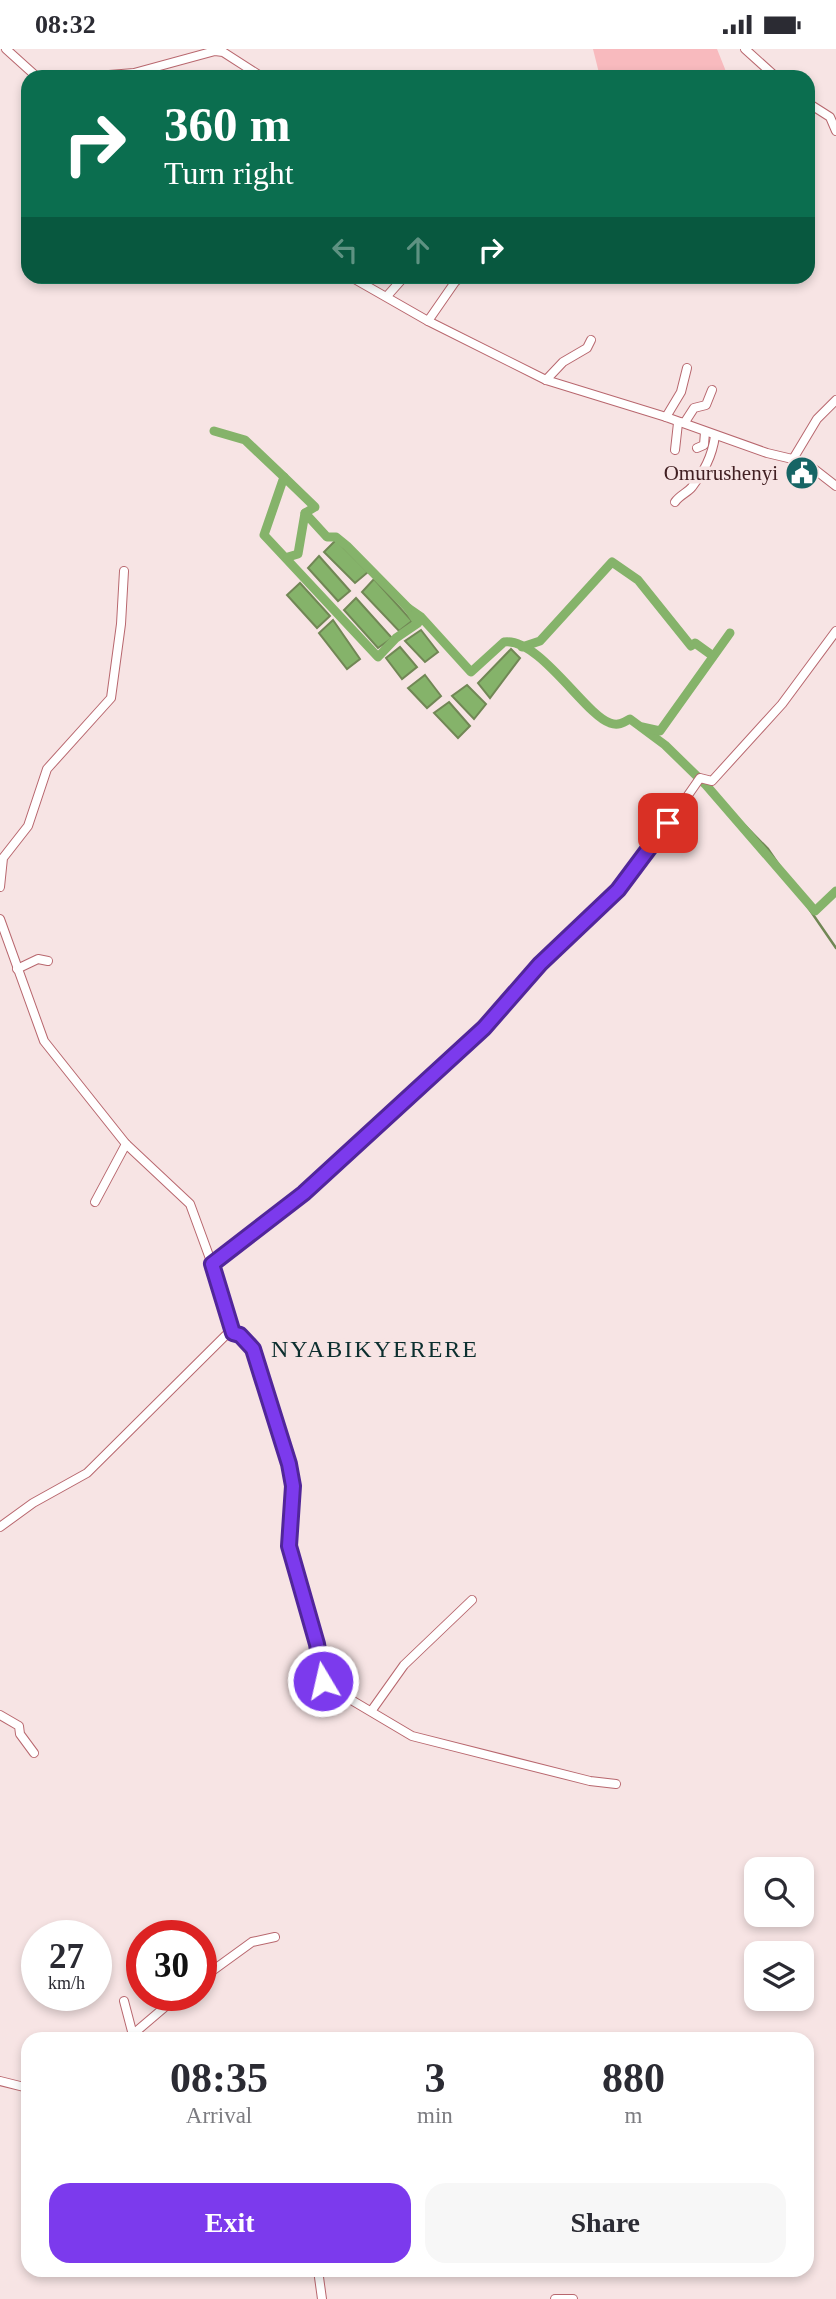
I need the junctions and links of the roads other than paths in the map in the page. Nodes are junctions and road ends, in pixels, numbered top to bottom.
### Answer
1 (6, 49) edge
2 (745, 49) edge
3 (223, 50) edge
4 (196, 51) edge
5 (29, 70) edge
6 (142, 70) edge
7 (252, 70) edge
8 (768, 70) edge
9 (815, 107) edge
10 (836, 131) edge
11 (365, 284) edge
12 (397, 284) edge
13 (454, 284) edge
14 (387, 295) junction
15 (428, 321) junction
16 (591, 340) dead end
17 (687, 368) dead end
18 (546, 380) junction
19 (712, 390) dead end
20 (836, 400) edge
21 (666, 417) junction
22 (678, 423) junction
23 (705, 432) junction
24 (715, 436) junction
25 (697, 448) dead end
26 (675, 450) dead end
27 (793, 459) junction
28 (836, 487) edge
29 (675, 502) dead end
30 (124, 571) dead end
31 (836, 631) edge
32 (0, 887) edge
33 (0, 919) edge
34 (48, 961) dead end
35 (17, 969) junction
36 (126, 1144) junction
37 (95, 1202) dead end
38 (212, 1264) junction
39 (233, 1333) junction
40 (0, 1527) edge
41 (472, 1600) dead end
42 (372, 1710) junction
43 (0, 1715) edge
44 (34, 1753) dead end
45 (616, 1784) dead end
46 (275, 1937) dead end
47 (217, 1967) edge
48 (124, 2001) dead end
49 (161, 2011) edge
50 (132, 2032) edge
51 (138, 2032) edge
52 (0, 2081) edge
53 (21, 2086) edge
54 (319, 2277) edge
55 (322, 2299) edge
56 (555, 2299) edge
57 (573, 2299) edge

1 - 5 street
2 - 8 street
3 - 4 street
3 - 7 street
4 - 6 street
9 - 10 street
11 - 14 street
12 - 14 street
13 - 15 street
14 - 15 street
15 - 18 street
16 - 18 street
17 - 21 street
18 - 21 street
19 - 22 street
20 - 27 street
21 - 22 street
22 - 23 street
22 - 26 street
23 - 24 street
23 - 25 street
24 - 27 street
24 - 29 street
27 - 28 street
30 - 32 street
31 - 38 street
33 - 35 street
34 - 35 street
35 - 36 street
36 - 37 street
36 - 38 street
38 - 39 street
39 - 40 street
39 - 42 street
41 - 42 street
42 - 45 street
43 - 44 street
46 - 47 street
48 - 50 street
49 - 51 street
52 - 53 street
54 - 55 street
56 - 57 street

